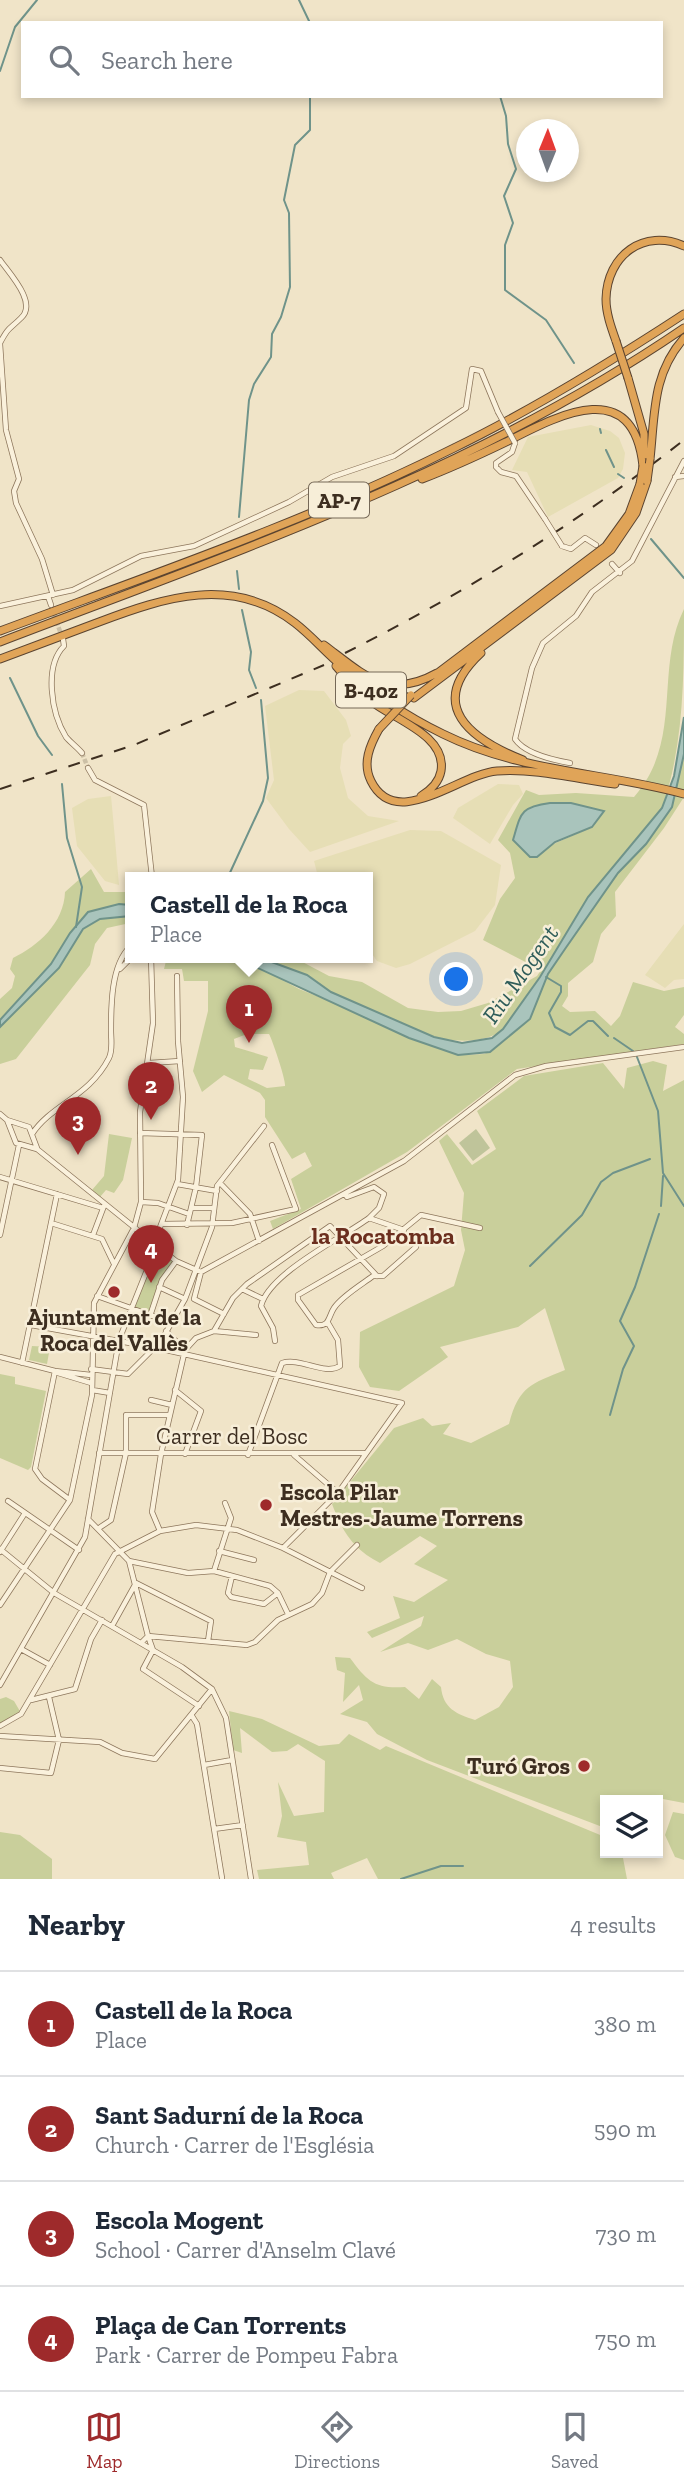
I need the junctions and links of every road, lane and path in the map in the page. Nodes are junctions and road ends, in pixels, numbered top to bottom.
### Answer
1 (684, 246) edge
2 (684, 252) edge
3 (0, 260) edge
4 (684, 309) edge
5 (684, 314) edge
6 (684, 328) edge
7 (660, 330) junction
8 (684, 338) edge
9 (618, 340) junction
10 (0, 343) edge
11 (630, 377) junction
12 (650, 459) junction
13 (684, 460) edge
14 (643, 466) junction
15 (675, 477) junction
16 (684, 477) edge
17 (644, 482) junction
18 (395, 487) junction
19 (596, 545) dead end
20 (612, 564) dead end
21 (620, 573) junction
22 (191, 594) junction
23 (50, 595) junction
24 (51, 605) tunnel mouth
25 (0, 606) edge
26 (296, 624) junction
27 (0, 631) edge
28 (494, 638) junction
29 (63, 639) tunnel mouth
30 (0, 642) edge
31 (0, 659) edge
32 (336, 666) junction
33 (443, 669) junction
34 (412, 696) junction
35 (381, 730) junction
36 (82, 753) tunnel mouth
37 (570, 764) dead end
38 (88, 768) tunnel mouth
39 (564, 774) junction
40 (684, 796) edge
41 (151, 872) edge
42 (125, 958) edge
43 (126, 963) edge
44 (151, 963) edge
45 (119, 970) junction
46 (177, 976) dead end
47 (684, 1047) edge
48 (180, 1061) junction
49 (149, 1063) junction
50 (0, 1114) edge
51 (7, 1120) junction
52 (40, 1123) junction
53 (19, 1125) junction
54 (26, 1126) junction
55 (264, 1126) dead end
56 (140, 1131) junction
57 (11, 1134) junction
58 (181, 1134) junction
59 (32, 1135) junction
60 (272, 1144) dead end
61 (22, 1145) junction
62 (37, 1149) junction
63 (0, 1177) edge
64 (12, 1181) junction
65 (220, 1183) junction
66 (177, 1184) junction
67 (196, 1187) junction
68 (217, 1191) junction
69 (57, 1194) junction
70 (345, 1194) junction
71 (141, 1202) junction
72 (103, 1206) junction
73 (169, 1206) junction
74 (191, 1208) junction
75 (214, 1208) junction
76 (189, 1214) junction
77 (369, 1218) junction
78 (251, 1220) junction
79 (51, 1223) junction
80 (162, 1224) junction
81 (212, 1224) junction
82 (187, 1225) junction
83 (134, 1228) junction
84 (480, 1228) dead end
85 (404, 1230) junction
86 (0, 1235) edge
87 (93, 1235) junction
88 (341, 1239) junction
89 (260, 1241) junction
90 (155, 1244) junction
91 (416, 1247) dead end
92 (362, 1258) junction
93 (176, 1261) junction
94 (114, 1264) junction
95 (198, 1271) junction
96 (377, 1276) junction
97 (159, 1287) junction
98 (242, 1289) junction
99 (97, 1296) junction
100 (184, 1298) junction
101 (263, 1300) junction
102 (131, 1308) junction
103 (224, 1314) junction
104 (150, 1316) junction
105 (170, 1322) junction
106 (328, 1322) junction
107 (31, 1325) junction
108 (166, 1331) junction
109 (214, 1331) junction
110 (91, 1334) junction
111 (256, 1335) dead end
112 (119, 1340) junction
113 (275, 1341) dead end
114 (156, 1347) junction
115 (184, 1352) junction
116 (0, 1357) edge
117 (22, 1363) junction
118 (55, 1371) junction
119 (113, 1371) junction
120 (91, 1372) junction
121 (276, 1374) junction
122 (91, 1383) junction
123 (92, 1390) junction
124 (175, 1390) junction
125 (109, 1395) junction
126 (151, 1400) dead end
127 (172, 1405) junction
128 (169, 1415) junction
129 (99, 1453) junction
130 (126, 1453) junction
131 (365, 1453) junction
132 (161, 1454) junction
133 (185, 1454) junction
134 (247, 1455) junction
135 (294, 1455) junction
136 (338, 1493) junction
137 (70, 1500) junction
138 (8, 1501) dead end
139 (225, 1503) dead end
140 (26, 1513) junction
141 (88, 1519) junction
142 (99, 1528) junction
143 (226, 1528) junction
144 (50, 1530) junction
145 (160, 1531) junction
146 (357, 1545) dead end
147 (283, 1548) junction
148 (1, 1550) edge
149 (79, 1550) junction
150 (119, 1551) junction
151 (219, 1551) junction
152 (254, 1560) dead end
153 (129, 1562) junction
154 (24, 1568) junction
155 (214, 1571) junction
156 (330, 1572) junction
157 (232, 1576) junction
158 (136, 1583) junction
159 (362, 1588) dead end
160 (54, 1593) junction
161 (278, 1593) junction
162 (0, 1604) edge
163 (82, 1608) junction
164 (288, 1614) junction
165 (102, 1620) junction
166 (112, 1626) junction
167 (148, 1636) junction
168 (208, 1641) junction
169 (141, 1643) junction
170 (21, 1649) junction
171 (153, 1650) junction
172 (50, 1665) junction
173 (0, 1685) edge
174 (212, 1689) junction
175 (48, 1697) junction
176 (30, 1700) junction
177 (199, 1706) junction
178 (192, 1716) junction
179 (0, 1726) edge
180 (0, 1736) edge
181 (60, 1740) junction
182 (232, 1760) junction
183 (204, 1765) junction
184 (0, 1768) edge
185 (243, 1825) junction
186 (214, 1829) junction
187 (222, 1878) edge
188 (251, 1879) edge

1 - 9 highway
2 - 9 highway
3 - 10 street
4 - 7 highway
5 - 7 highway, AP-7
6 - 18 highway, AP-7
7 - 27 highway, AP-7
8 - 12 highway
9 - 11 highway, bridge
10 - 23 street
11 - 12 highway
11 - 14 highway
12 - 17 highway, bridge
13 - 15 street
14 - 17 highway, bridge
14 - 18 highway
15 - 16 street
15 - 21 street
17 - 28 highway
17 - 33 highway
18 - 30 highway, AP-7
19 - 23 street, bridge
20 - 21 street
21 - 37 street
22 - 26 highway, B-40z
22 - 31 highway, B-40z
22 - 32 highway, B-40z
23 - 24 street
23 - 25 street
26 - 33 highway
26 - 39 highway, B-40z
28 - 34 highway
28 - 39 highway
29 - 36 street
32 - 35 highway
32 - 39 highway, B-40z
33 - 34 highway
34 - 35 highway, bridge
35 - 39 highway
38 - 41 street
39 - 40 highway
42 - 45 street
43 - 45 street
44 - 49 street
45 - 52 street
46 - 48 street
47 - 70 street
48 - 49 street
48 - 58 street
49 - 56 street
50 - 51 street
51 - 53 street
51 - 57 street
52 - 54 street
52 - 59 street
53 - 54 street
53 - 57 street
54 - 59 street
55 - 65 street
56 - 58 street
56 - 71 street
57 - 61 street
58 - 66 street
58 - 67 street
59 - 61 street
59 - 62 street
60 - 78 street
61 - 62 street
61 - 64 street
62 - 72 street
63 - 64 street
64 - 69 street
64 - 86 street
65 - 68 street
65 - 78 street
66 - 67 street
66 - 73 street
67 - 68 street
67 - 74 street
68 - 75 street
69 - 72 street
69 - 79 street
70 - 77 street
70 - 89 street
71 - 73 street
71 - 83 street
72 - 83 street
72 - 87 street
73 - 76 street
73 - 80 street
74 - 75 street
74 - 76 street
75 - 81 street
76 - 82 street
77 - 85 street
77 - 88 street
78 - 81 street
78 - 89 street
79 - 87 street
79 - 107 street
80 - 82 street
80 - 90 street
81 - 82 street
81 - 95 street
83 - 90 street
83 - 94 street
84 - 85 street
85 - 92 street
87 - 94 street
88 - 92 street
88 - 98 street
88 - 101 street
89 - 95 street
90 - 93 street
90 - 102 street
91 - 96 street
92 - 96 street
92 - 106 street
93 - 95 street
93 - 97 street
94 - 99 street
95 - 100 street
95 - 103 street
96 - 106 street
97 - 100 street
97 - 104 street
98 - 101 street
98 - 103 street
99 - 102 street
99 - 110 street
100 - 105 street
101 - 113 street
102 - 104 street
102 - 112 street
103 - 109 street
104 - 105 street
105 - 108 street
106 - 121 street
107 - 110 street
107 - 117 street
108 - 114 street
108 - 115 street
109 - 111 street
109 - 115 street
110 - 112 street
110 - 120 street
112 - 114 street
112 - 119 street
114 - 115 street
114 - 119 street
115 - 121 street
115 - 124 street
116 - 117 street
117 - 118 street
118 - 120 street
118 - 122 street
118 - 137 street
119 - 120 street
119 - 125 street
120 - 122 street
121 - 131 street
121 - 134 street
122 - 123 street
123 - 125 street
123 - 137 street
124 - 127 street
124 - 133 street
125 - 129 street
126 - 127 street
127 - 128 street
128 - 130 street
128 - 132 street
129 - 130 street, Carrer del Bosc
129 - 141 street
130 - 132 street, Carrer del Bosc
130 - 142 street
131 - 135 street, Carrer del Bosc
131 - 136 street
132 - 133 street, Carrer del Bosc
132 - 145 street
133 - 134 street, Carrer del Bosc
134 - 135 street, Carrer del Bosc
135 - 136 street
136 - 147 street
137 - 144 street
138 - 140 street
139 - 143 street
140 - 144 street
140 - 148 street
141 - 142 street
141 - 149 street
142 - 150 street
143 - 145 street
143 - 147 street
143 - 151 street
144 - 149 street
144 - 154 street
145 - 150 street
146 - 156 street
147 - 156 street
148 - 154 street
149 - 160 street
150 - 153 street
150 - 163 street
151 - 152 street
151 - 155 street
153 - 155 street
153 - 158 street
154 - 160 street
154 - 162 street
155 - 157 street
156 - 159 street
156 - 164 street
157 - 161 street
157 - 161 street
158 - 166 street
158 - 167 street
158 - 168 street
160 - 163 street
160 - 170 street
161 - 164 street
163 - 165 street
163 - 172 street
164 - 168 street
165 - 166 street
165 - 175 street
166 - 169 street
167 - 168 street
167 - 169 street
167 - 171 street
169 - 171 street
170 - 172 street
170 - 173 street
171 - 174 street
171 - 177 street
172 - 176 street
174 - 177 street
174 - 182 street
175 - 176 street
175 - 181 street
176 - 179 street
177 - 178 street
178 - 181 street
178 - 183 street
180 - 181 street
181 - 184 street
182 - 183 street
182 - 185 street
183 - 186 street
185 - 186 street
185 - 188 street
186 - 187 street

